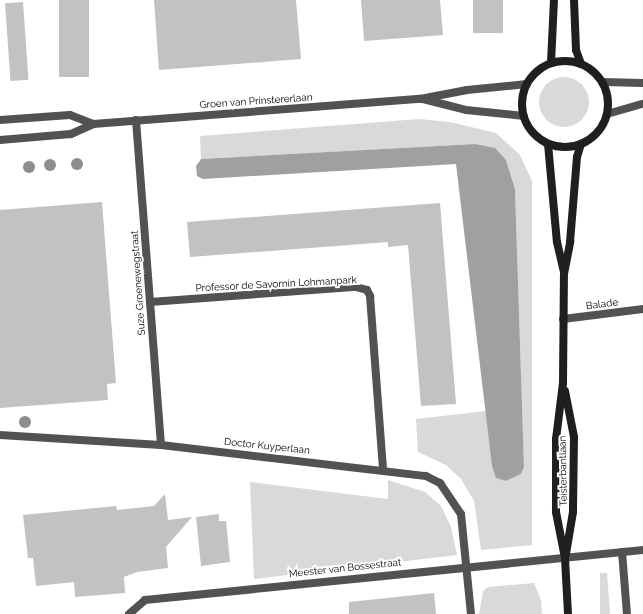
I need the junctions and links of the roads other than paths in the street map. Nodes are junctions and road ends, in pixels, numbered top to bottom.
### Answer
1 (554, 0) edge
2 (574, 0) edge
3 (551, 63) junction
4 (581, 64) junction
5 (602, 82) junction
6 (643, 83) edge
7 (526, 84) junction
8 (420, 99) junction
9 (643, 104) edge
10 (607, 114) junction
11 (524, 116) junction
12 (0, 120) edge
13 (136, 120) junction
14 (94, 124) junction
15 (0, 140) edge
16 (548, 144) junction
17 (581, 144) junction
18 (564, 274) junction
19 (150, 302) junction
20 (643, 309) edge
21 (563, 319) junction
22 (563, 383) junction
23 (0, 435) edge
24 (0, 443) edge
25 (161, 445) junction
26 (383, 469) junction
27 (643, 550) edge
28 (622, 552) junction
29 (565, 558) junction
30 (467, 567) junction
31 (129, 612) edge
32 (471, 614) edge
33 (568, 614) edge
34 (627, 614) edge

1 - 3 main road
2 - 4 main road
3 - 4 main road
3 - 7 main road
4 - 5 main road
5 - 6 street
5 - 10 main road
7 - 8 street, Groen van Prinstererlaan
7 - 11 main road
8 - 11 street, Groen van Prinstererlaan
8 - 13 street, Groen van Prinstererlaan
9 - 10 street
10 - 17 main road
11 - 16 main road
12 - 14 street, Groen van Prinstererlaan
13 - 14 street, Groen van Prinstererlaan
13 - 19 street, Suze Groenewegstraat
14 - 15 street, Groen van Prinstererlaan
16 - 17 main road
16 - 18 main road, Teisterbantlaan
17 - 18 main road, Teisterbantlaan
18 - 21 main road, Teisterbantlaan
19 - 25 street, Suze Groenewegstraat
19 - 26 street, Professor de Savornin Lohmanpark
20 - 21 street, Balade
21 - 22 main road, Teisterbantlaan
22 - 29 main road, Teisterbantlaan
22 - 29 main road, Teisterbantlaan
23 - 24 street
23 - 25 street, Doctor Kuyperlaan
25 - 26 street, Doctor Kuyperlaan
26 - 30 street, Doctor Kuyperlaan
27 - 28 street, Meester van Bossestraat
28 - 29 street, Meester van Bossestraat
28 - 34 street
29 - 30 street, Meester van Bossestraat
29 - 33 main road, Teisterbantlaan
30 - 31 street, Meester van Bossestraat
30 - 32 street, Doctor Kuyperlaan

